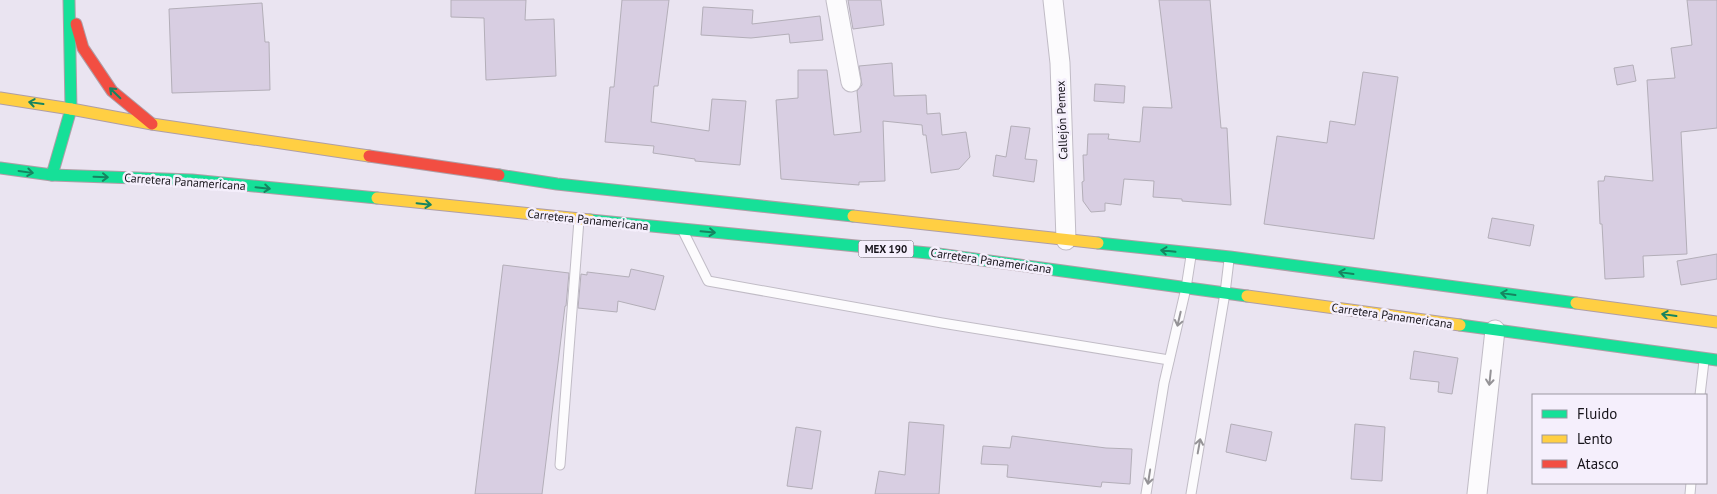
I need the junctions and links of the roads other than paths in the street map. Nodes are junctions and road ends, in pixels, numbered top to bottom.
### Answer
1 (70, 0) edge
2 (836, 0) edge
3 (1054, 0) edge
4 (851, 82) dead end
5 (0, 98) edge
6 (71, 109) junction
7 (152, 124) junction
8 (0, 168) edge
9 (52, 176) junction
10 (579, 219) junction
11 (682, 229) junction
12 (1066, 240) junction
13 (1192, 254) junction
14 (1230, 258) junction
15 (1186, 288) junction
16 (1225, 293) junction
17 (1717, 322) edge
18 (1495, 330) junction
19 (1704, 358) junction
20 (1169, 360) junction
21 (1717, 360) edge
22 (1700, 394) edge
23 (560, 464) dead end
24 (1146, 494) edge
25 (1191, 494) edge
26 (1477, 494) edge

1 - 6 main road
7 -> 1 main road
2 - 4 street
3 - 12 street, Callejón Pemex
6 -> 5 main road, MEX 190
6 - 7 main road, MEX 190
6 - 9 main road
7 - 12 main road, MEX 190
8 -> 9 main road, MEX 190
9 -> 10 main road, Carretera Panamericana / MEX 190
10 - 11 main road, Carretera Panamericana / MEX 190
10 - 23 lane
11 -> 15 main road, Carretera Panamericana / MEX 190
11 - 20 lane
13 -> 12 main road, MEX 190
13 - 14 main road, MEX 190
13 - 15 lane
14 - 16 lane
17 -> 14 main road, MEX 190
15 - 16 main road, Carretera Panamericana / MEX 190
15 -> 20 lane
16 - 18 main road, Carretera Panamericana / MEX 190
25 -> 16 lane
18 - 19 main road, Carretera Panamericana / MEX 190
18 -> 26 street
19 - 21 main road, Carretera Panamericana / MEX 190
19 - 22 lane
20 -> 24 lane

